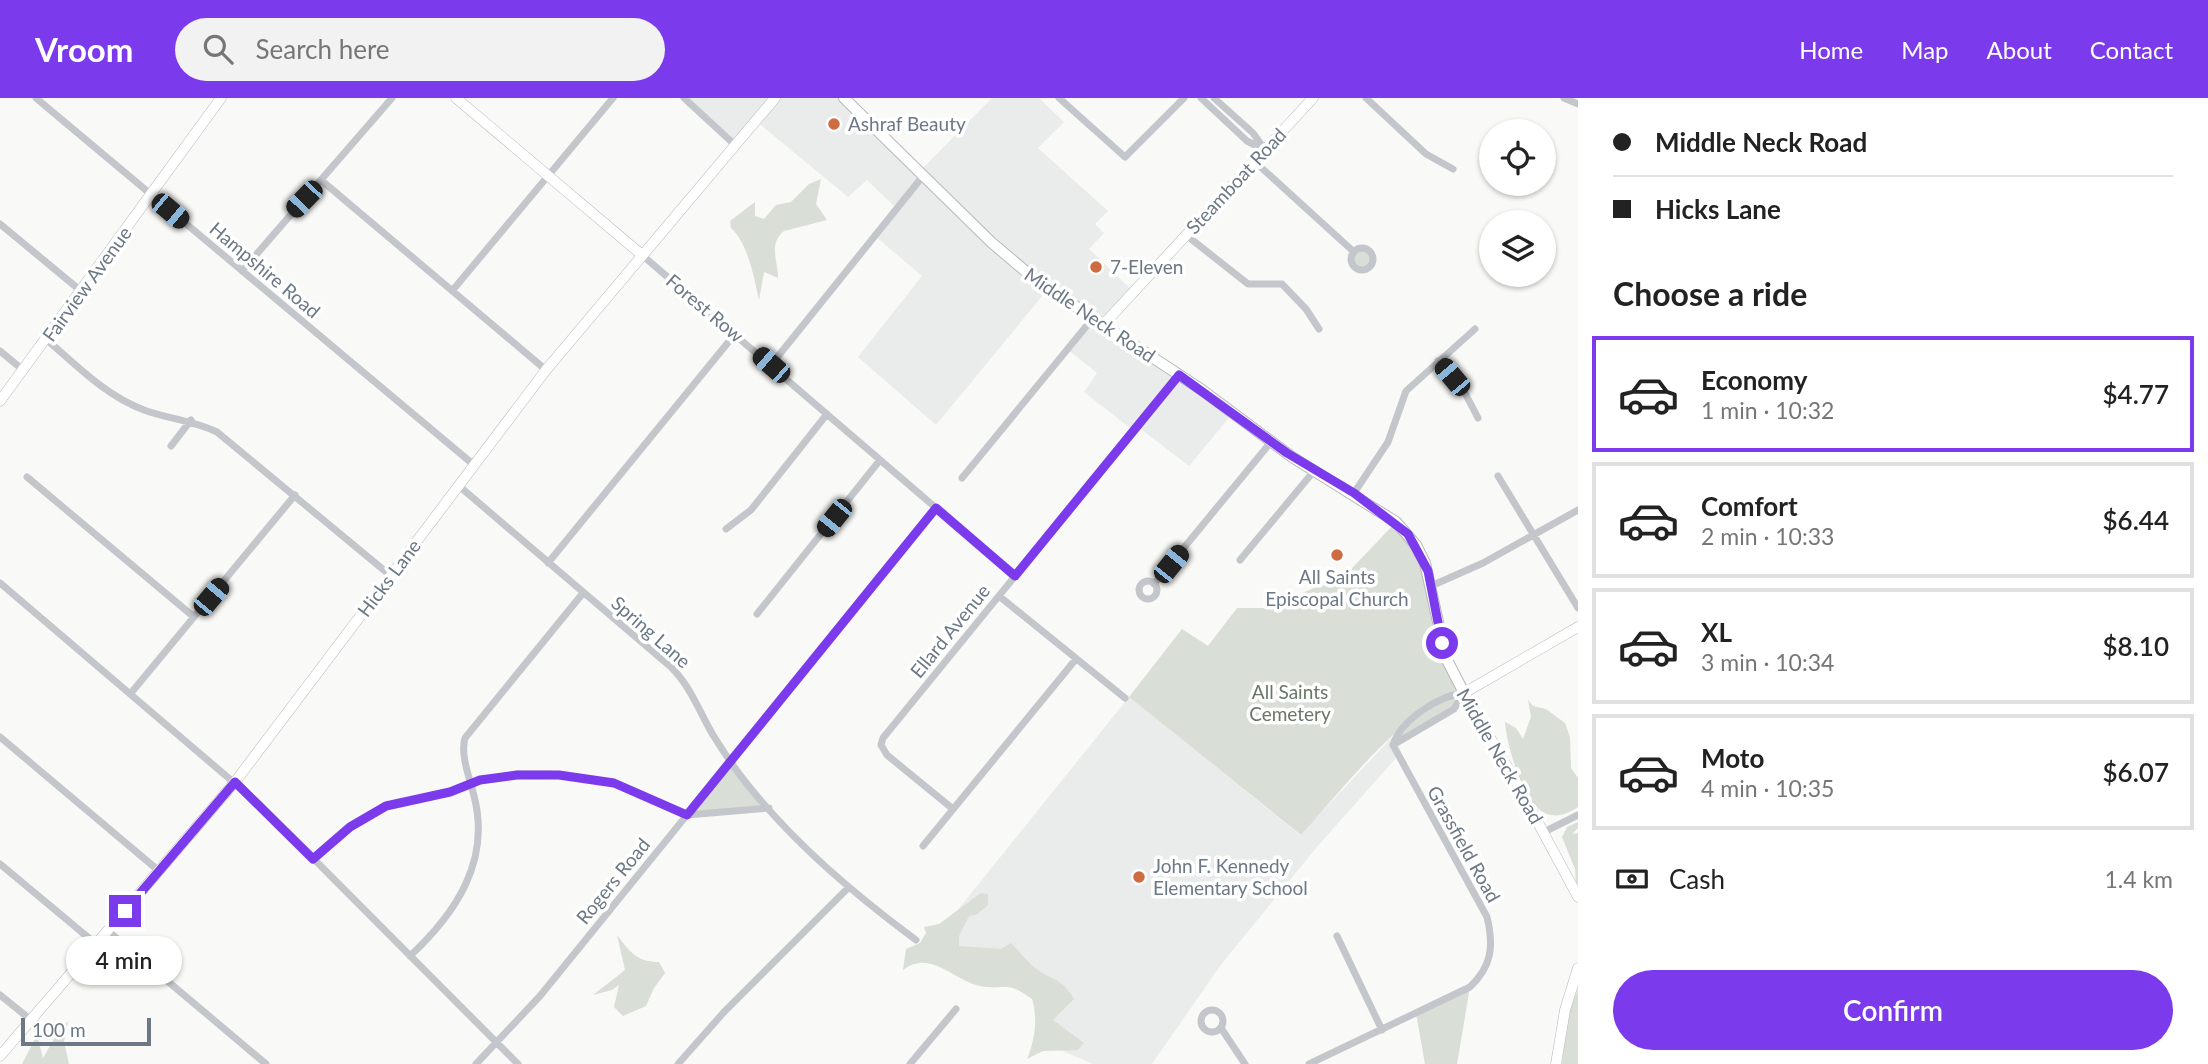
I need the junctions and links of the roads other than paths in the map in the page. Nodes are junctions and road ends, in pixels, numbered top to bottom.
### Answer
1 (36, 98) edge
2 (221, 98) edge
3 (392, 98) edge
4 (456, 98) edge
5 (613, 98) edge
6 (684, 98) edge
7 (775, 98) edge
8 (844, 98) edge
9 (1059, 98) edge
10 (1184, 98) edge
11 (1201, 98) edge
12 (1214, 98) edge
13 (1313, 98) edge
14 (1366, 98) edge
15 (1564, 98) edge
16 (1578, 104) edge
17 (735, 145) junction
18 (1265, 150) junction
19 (1254, 161) junction
20 (1453, 169) dead end
21 (548, 175) junction
22 (923, 176) junction
23 (321, 180) junction
24 (151, 196) junction
25 (0, 224) edge
26 (1186, 235) junction
27 (1354, 251) dead end
28 (642, 255) junction
29 (242, 271) junction
30 (81, 291) junction
31 (452, 291) junction
32 (1093, 318) junction
33 (1103, 325) junction
34 (1319, 329) dead end
35 (1475, 329) dead end
36 (735, 334) junction
37 (46, 339) junction
38 (0, 351) edge
39 (1438, 361) junction
40 (771, 365) junction
41 (23, 370) junction
42 (546, 370) junction
43 (1179, 375) junction
44 (0, 401) edge
45 (827, 414) junction
46 (1478, 418) dead end
47 (191, 420) junction
48 (1271, 442) junction
49 (171, 446) dead end
50 (880, 460) junction
51 (474, 465) junction
52 (1314, 471) junction
53 (1498, 476) dead end
54 (27, 477) dead end
55 (962, 478) dead end
56 (459, 486) junction
57 (1354, 493) junction
58 (295, 495) junction
59 (936, 508) junction
60 (1578, 510) edge
61 (726, 529) dead end
62 (1534, 535) junction
63 (1240, 560) dead end
64 (548, 563) junction
65 (391, 576) junction
66 (1015, 576) junction
67 (0, 583) edge
68 (1154, 584) dead end
69 (1431, 586) junction
70 (583, 593) junction
71 (999, 596) junction
72 (1578, 608) edge
73 (757, 614) dead end
74 (194, 617) junction
75 (1578, 627) edge
76 (1076, 659) junction
77 (131, 693) junction
78 (1464, 693) junction
79 (1125, 698) dead end
80 (0, 737) edge
81 (1393, 745) junction
82 (731, 761) junction
83 (235, 782) junction
84 (471, 784) junction
85 (769, 808) junction
86 (953, 809) junction
87 (687, 815) junction
88 (1578, 816) edge
89 (1544, 832) junction
90 (923, 846) dead end
91 (313, 859) junction
92 (0, 864) edge
93 (159, 871) junction
94 (848, 888) junction
95 (1578, 897) edge
96 (108, 931) junction
97 (1338, 936) dead end
98 (916, 940) dead end
99 (96, 944) junction
100 (410, 956) junction
101 (1578, 968) edge
102 (0, 995) edge
103 (956, 1009) dead end
104 (31, 1020) junction
105 (1221, 1028) dead end
106 (1382, 1030) junction
107 (496, 1043) junction
108 (0, 1056) edge
109 (266, 1064) edge
110 (476, 1064) edge
111 (517, 1064) edge
112 (678, 1064) edge
113 (910, 1064) edge
114 (1245, 1064) edge
115 (1309, 1064) edge
116 (1556, 1064) edge

1 - 24 street, Hampshire Road
2 - 24 main road, Fairview Avenue
3 - 23 street
4 - 21 main road, Forest Row
5 - 21 street
6 - 17 street
7 - 17 main road, Hicks Lane
8 - 22 main road, Middle Neck Road
9 - 10 street
11 - 18 street
12 - 18 street
13 - 18 main road, Steamboat Road
14 - 20 street
15 - 16 street
17 - 28 main road, Hicks Lane
18 - 19 main road, Steamboat Road
19 - 26 main road, Steamboat Road
19 - 27 street
21 - 28 main road, Forest Row
21 - 31 street
22 - 32 main road, Middle Neck Road
22 - 40 street
23 - 29 street
23 - 31 street
24 - 29 street, Hampshire Road
24 - 30 main road, Fairview Avenue
25 - 30 street
26 - 33 main road, Steamboat Road
26 - 34 street
28 - 36 street, Forest Row
28 - 42 main road, Hicks Lane
29 - 51 street, Hampshire Road
30 - 37 main road, Fairview Avenue
31 - 42 street
32 - 33 main road, Middle Neck Road
32 - 55 street
33 - 43 main road, Middle Neck Road
35 - 39 street
36 - 40 street, Forest Row
36 - 64 street
37 - 41 main road, Fairview Avenue
37 - 47 street
38 - 41 street
39 - 46 street
39 - 57 street
40 - 45 street, Forest Row
41 - 44 main road, Fairview Avenue
42 - 51 main road, Hicks Lane
43 - 48 main road, Middle Neck Road
43 - 66 street, Ellard Avenue
45 - 50 street, Forest Row
45 - 61 street
47 - 49 street
47 - 58 street
48 - 52 main road, Middle Neck Road
48 - 68 street
50 - 59 street, Forest Row
50 - 73 street
51 - 56 main road, Hicks Lane
52 - 57 main road, Middle Neck Road
52 - 63 street
53 - 62 street
54 - 74 street
56 - 64 street, Spring Lane
56 - 65 main road, Hicks Lane
57 - 69 main road, Middle Neck Road
58 - 65 street
58 - 74 street
59 - 66 street, Forest Row
59 - 82 street, Rogers Road
60 - 62 street
62 - 69 street
62 - 72 street
64 - 70 street, Spring Lane
65 - 83 main road, Hicks Lane
66 - 71 street, Ellard Avenue
67 - 77 street
69 - 78 main road, Middle Neck Road
70 - 82 street, Spring Lane
70 - 84 street
71 - 76 street
71 - 86 street, Ellard Avenue
74 - 77 street
75 - 78 main road
76 - 79 street
76 - 86 street
77 - 83 street
78 - 81 street
78 - 81 street
78 - 89 main road, Middle Neck Road
80 - 93 street
81 - 106 street, Grassfield Road
82 - 85 street, Spring Lane
82 - 87 street, Rogers Road
83 - 91 street
83 - 93 main road, Hicks Lane
84 - 87 street
84 - 91 street
84 - 100 street
85 - 87 street
85 - 94 street, Spring Lane
86 - 90 street
87 - 107 street, Rogers Road
88 - 89 street
89 - 95 main road, Middle Neck Road
91 - 100 street
92 - 99 street
93 - 96 main road, Hicks Lane
94 - 98 street, Spring Lane
94 - 112 street
96 - 99 main road, Hicks Lane
96 - 109 street
97 - 106 street
99 - 104 main road, Hicks Lane
100 - 107 street
101 - 116 main road
102 - 104 street
103 - 113 street
104 - 108 main road, Hicks Lane
105 - 114 street
106 - 115 street, Grassfield Road
107 - 110 street, Rogers Road
107 - 111 street

